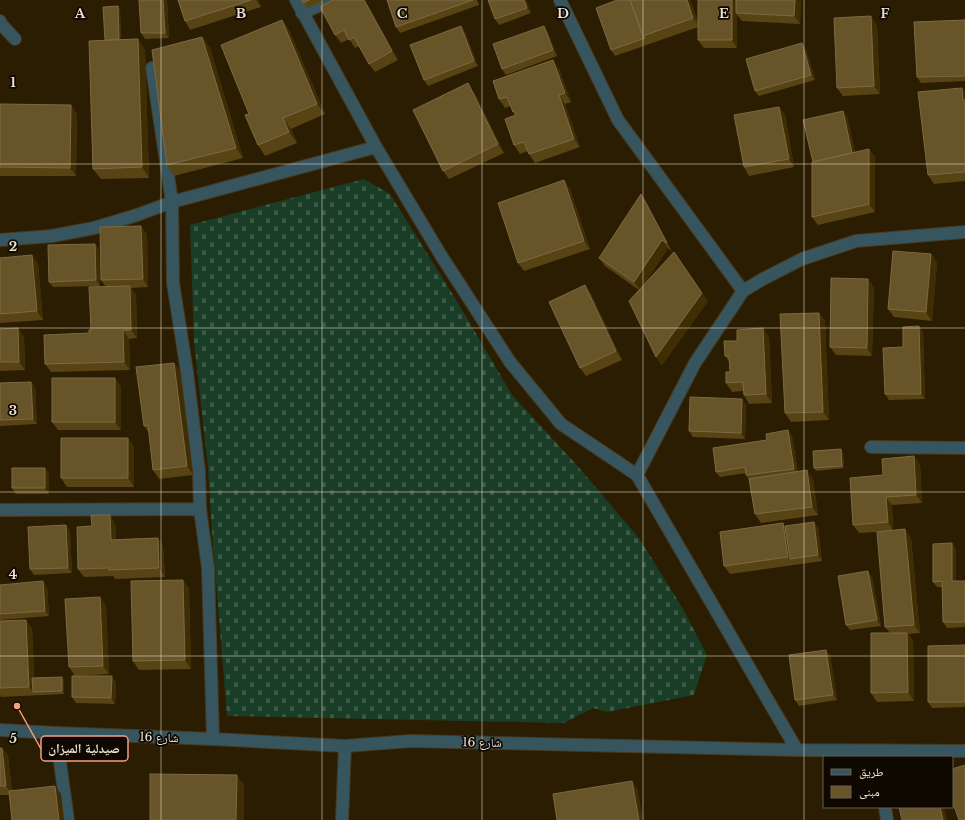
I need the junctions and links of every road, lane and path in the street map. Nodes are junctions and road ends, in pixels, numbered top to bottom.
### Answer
1 (296, 0) edge
2 (332, 0) edge
3 (560, 0) edge
4 (302, 13) junction
5 (0, 21) edge
6 (15, 39) dead end
7 (152, 68) edge
8 (376, 147) junction
9 (172, 202) junction
10 (965, 232) edge
11 (0, 240) edge
12 (744, 291) junction
13 (871, 447) dead end
14 (965, 448) edge
15 (637, 475) junction
16 (200, 509) junction
17 (0, 510) edge
18 (0, 730) edge
19 (56, 733) junction
20 (213, 738) junction
21 (345, 746) junction
22 (797, 750) junction
23 (965, 751) edge
24 (878, 753) edge
25 (885, 808) edge
26 (68, 820) edge
27 (342, 820) edge
28 (887, 820) edge

1 - 4 street
2 - 4 street
3 - 12 street
4 - 8 street
5 - 6 street
7 - 9 street
8 - 9 street
8 - 15 street
9 - 11 street
9 - 16 street
10 - 12 street
12 - 15 street
13 - 14 street
15 - 22 street
16 - 17 street
16 - 20 street
18 - 19 street, شارع 16
19 - 20 street, شارع 16
19 - 26 street
20 - 21 street, شارع 16
21 - 22 street, شارع 16
21 - 27 street
22 - 24 street, شارع 16
23 - 24 street, شارع 16
25 - 28 street

